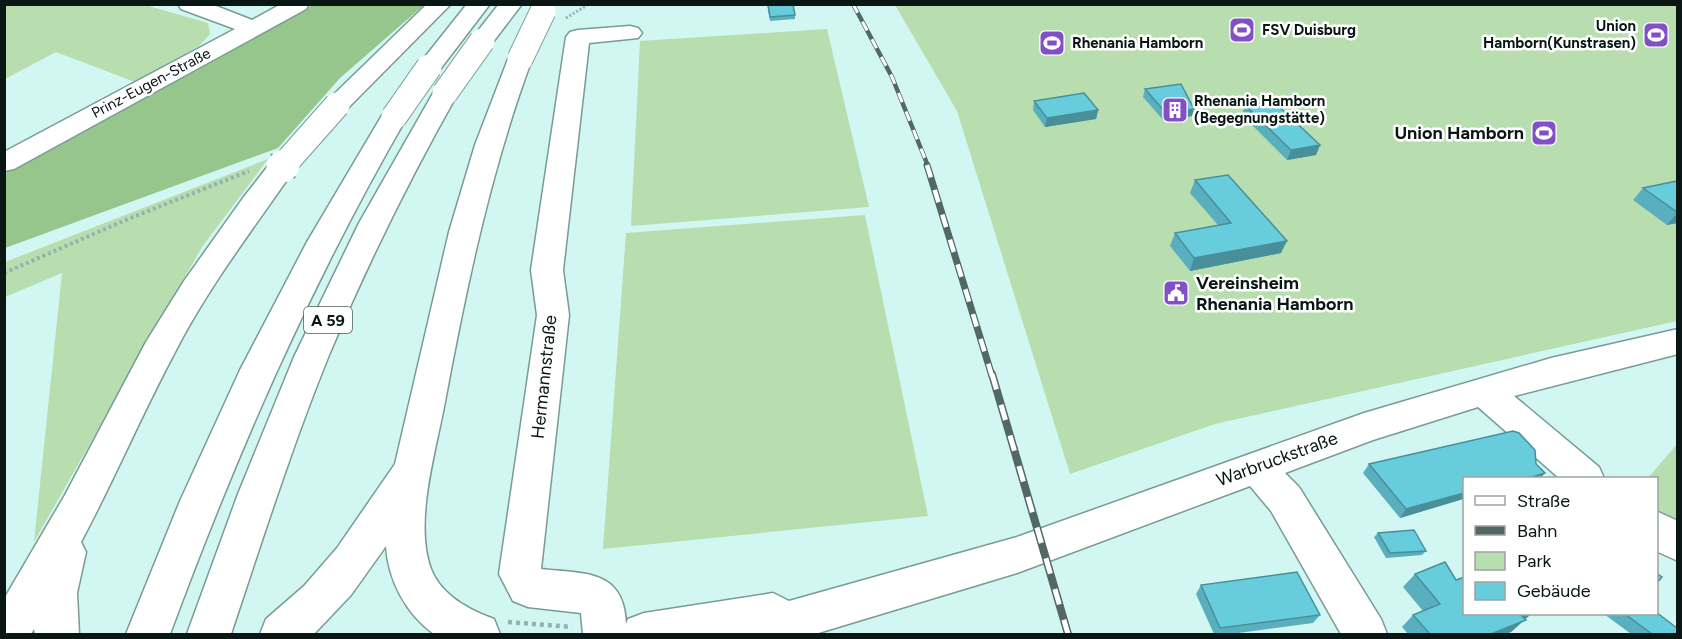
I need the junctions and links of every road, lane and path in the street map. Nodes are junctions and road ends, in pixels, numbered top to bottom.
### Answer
1 (189, 4) edge
2 (298, 4) edge
3 (440, 4) edge
4 (479, 4) edge
5 (511, 4) edge
6 (545, 8) edge
7 (253, 28) junction
8 (630, 33) dead end
9 (437, 80) junction
10 (4, 163) edge
11 (1677, 340) edge
12 (1484, 391) junction
13 (416, 457) junction
14 (1255, 466) junction
15 (1584, 477) edge
16 (79, 507) junction
17 (1658, 530) edge
18 (1677, 543) edge
19 (882, 595) junction
20 (591, 631) edge
21 (470, 632) edge
22 (8, 634) edge
23 (57, 634) edge
24 (148, 634) edge
25 (209, 634) edge
26 (282, 634) edge
27 (645, 634) edge
28 (747, 634) edge
29 (1365, 634) edge

1 - 7 main road
2 - 7 main road, Prinz-Eugen-Straße
3 - 16 main road, bridge
4 - 9 main road, A 59
5 - 9 main road, A 59, bridge
6 - 13 main road, bridge
7 - 10 main road, Prinz-Eugen-Straße
8 - 20 main road, Hermannstraße
9 - 24 main road, A 59, bridge
9 - 25 main road, A 59
11 - 12 main road, Warbruckstraße
12 - 14 main road, Warbruckstraße
12 - 15 main road
13 - 21 main road
13 - 26 main road
14 - 19 main road, Warbruckstraße
14 - 29 main road
16 - 22 main road
16 - 23 main road
17 - 18 main road
19 - 27 main road, Warbruckstraße
19 - 28 main road, Warbruckstraße
20 - 21 path

